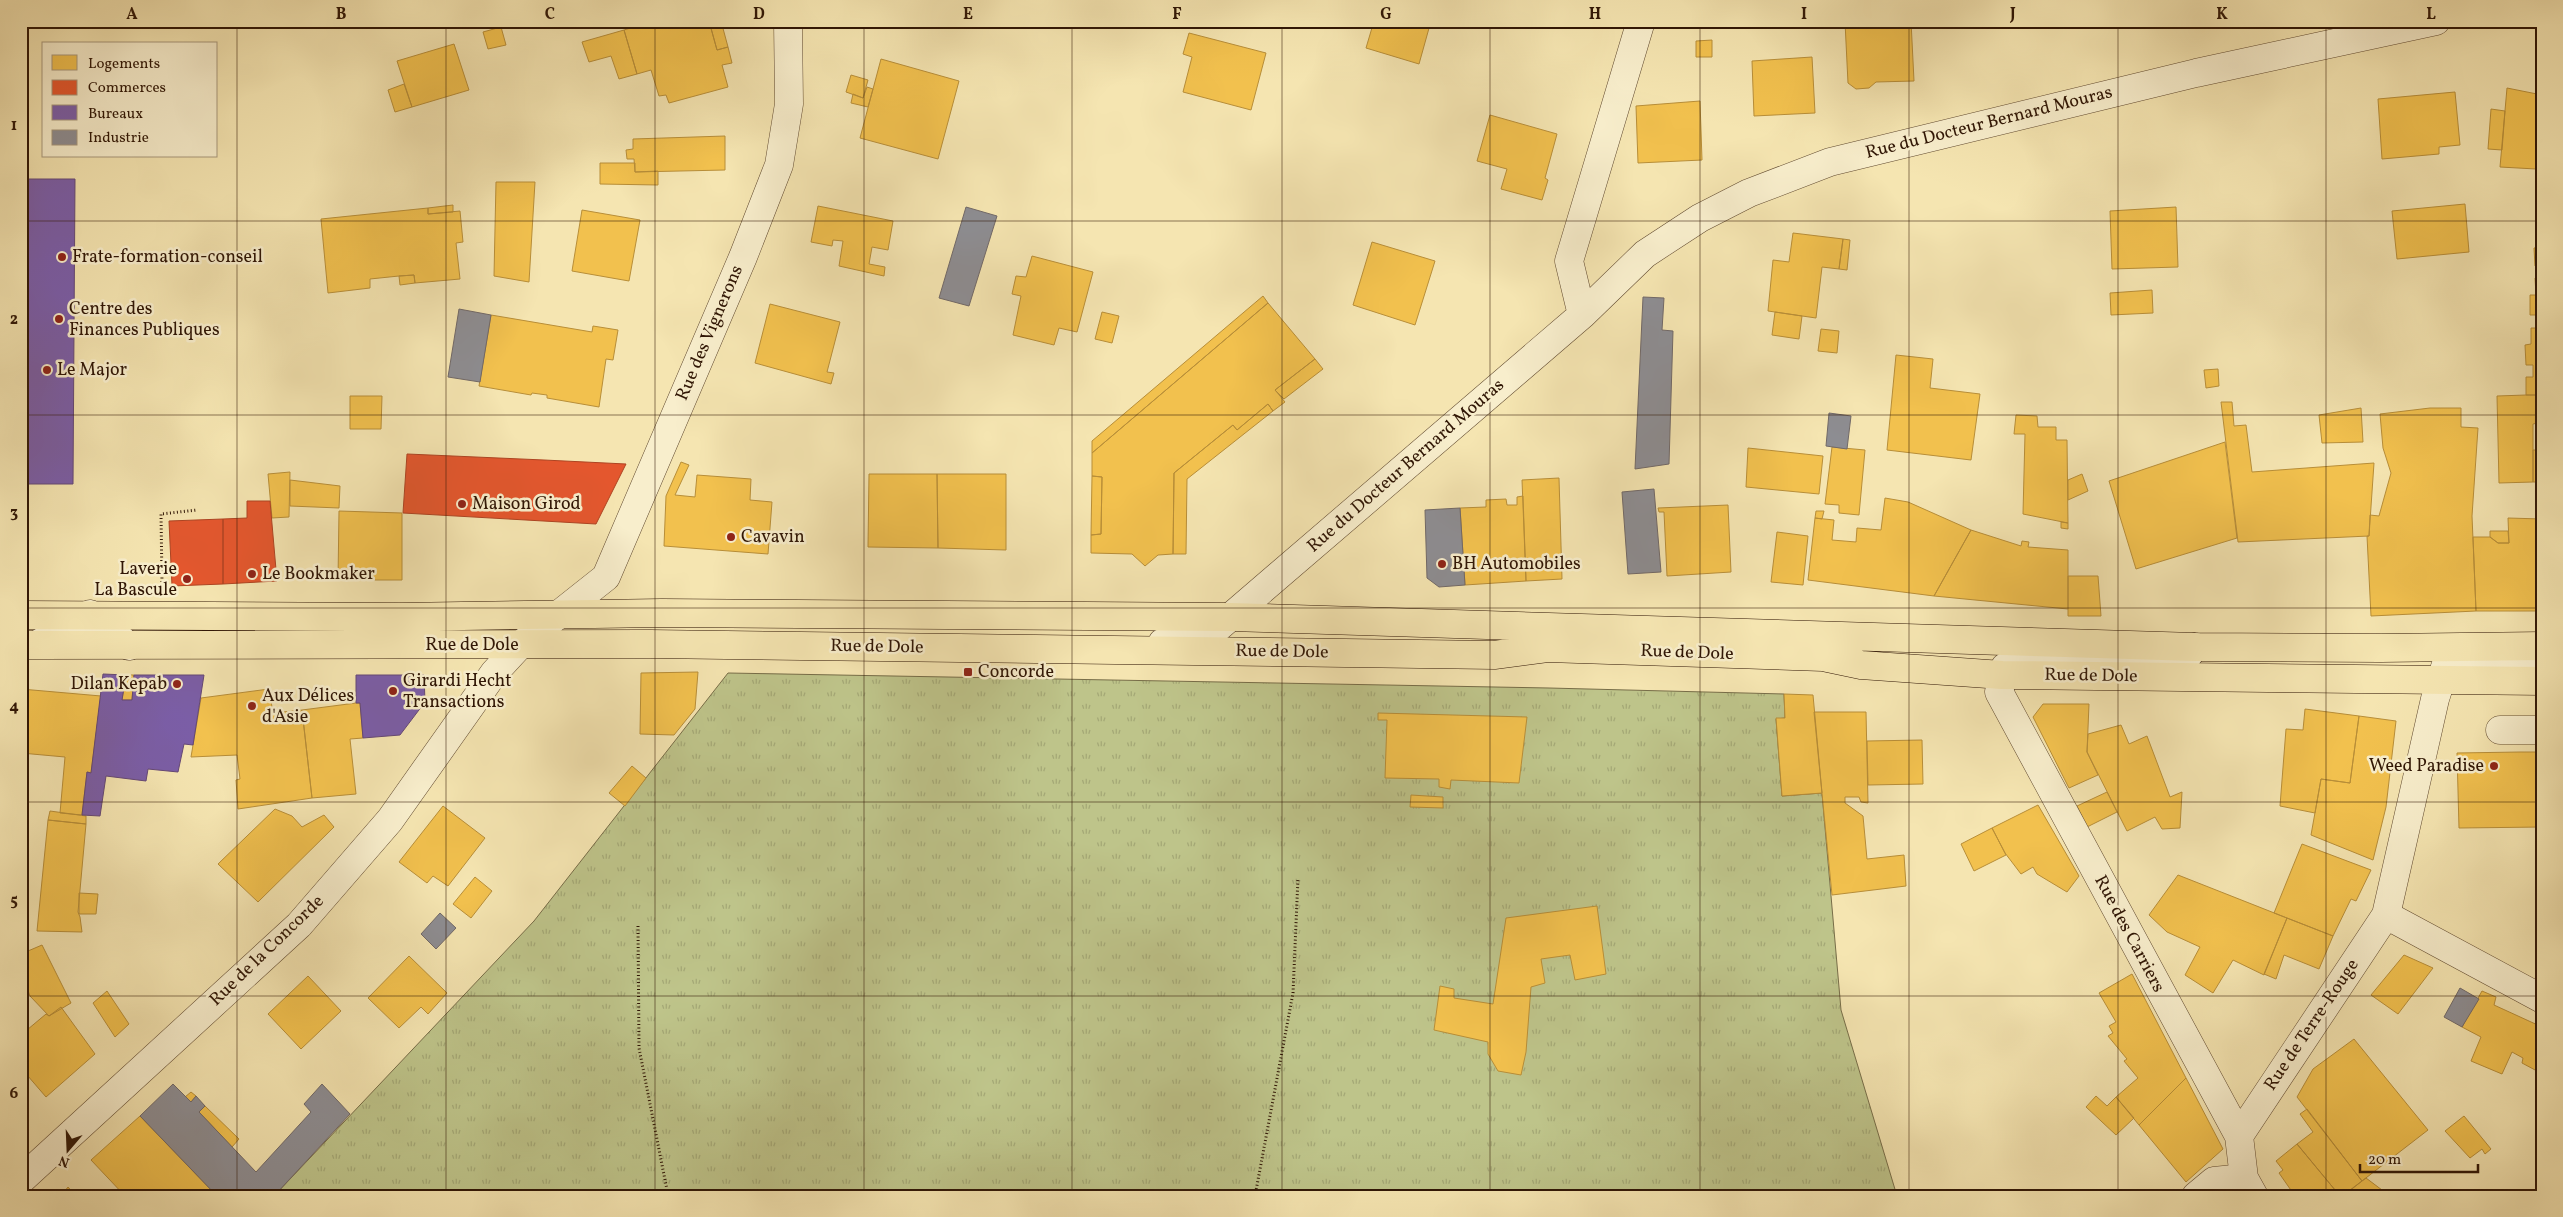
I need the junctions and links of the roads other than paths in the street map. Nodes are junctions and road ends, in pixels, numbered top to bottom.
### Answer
1 (788, 21) edge
2 (1641, 21) edge
3 (2436, 21) edge
4 (1582, 315) junction
5 (90, 614) junction
6 (557, 614) junction
7 (21, 615) edge
8 (1230, 617) junction
9 (30, 645) edge
10 (129, 646) junction
11 (518, 646) junction
12 (2542, 646) edge
13 (2195, 647) junction
14 (1109, 650) junction
15 (2542, 653) edge
16 (2002, 675) junction
17 (2539, 680) edge
18 (2439, 681) junction
19 (2500, 730) dead end
20 (2542, 730) edge
21 (2386, 915) junction
22 (2542, 999) edge
23 (2239, 1136) junction
24 (21, 1180) edge
25 (2249, 1187) edge
26 (2196, 1196) edge

1 - 6 street, Rue des Vignerons
2 - 4 street
3 - 4 street, Rue du Docteur Bernard Mouras
4 - 8 street, Rue du Docteur Bernard Mouras
5 - 6 main road, Rue de Dole
5 - 7 main road, Rue de Dole
5 - 9 street
5 - 10 street
6 - 8 main road, Rue de Dole
6 - 11 street, Rue des Vignerons
8 - 13 main road, Rue de Dole
8 - 14 street, Rue du Docteur Bernard Mouras
9 - 10 main road, Rue de Dole
10 - 11 main road, Rue de Dole
11 - 14 main road, Rue de Dole
11 - 24 street, Rue de la Concorde
12 - 13 main road, Rue de Dole
13 - 16 street
14 - 16 main road, Rue de Dole
15 - 18 street
16 - 18 main road, Rue de Dole
16 - 23 street, Rue des Carriers
17 - 18 main road, Rue de Dole
18 - 21 street, Rue de Terre-Rouge
19 - 20 street
21 - 22 street
21 - 23 street, Rue de Terre-Rouge
23 - 25 street, Rue des Carriers
25 - 26 street

